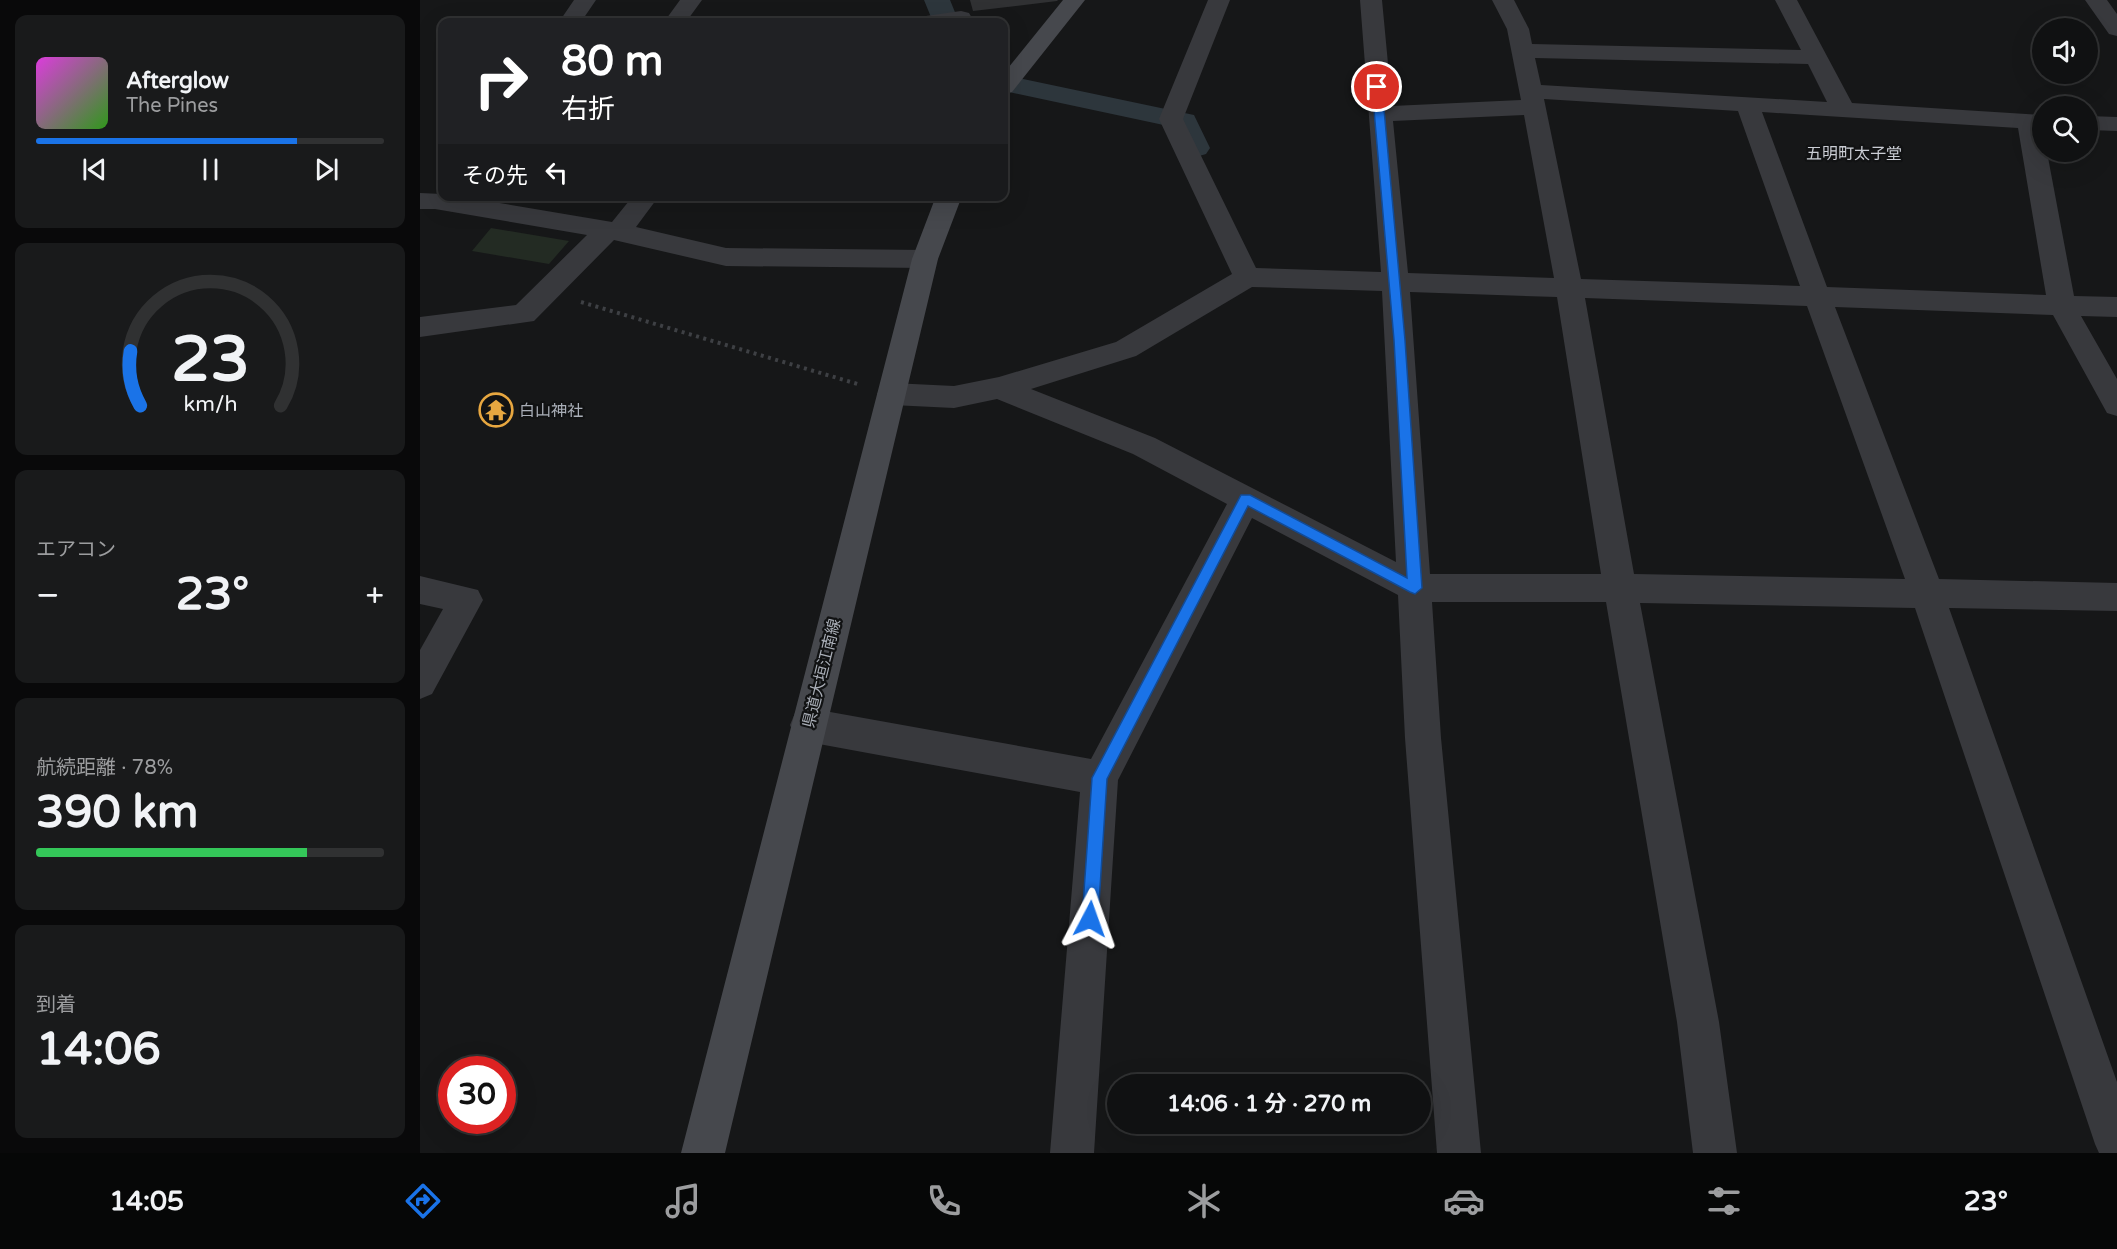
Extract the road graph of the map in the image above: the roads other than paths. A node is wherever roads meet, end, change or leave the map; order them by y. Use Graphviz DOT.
graph roads {
  1 [pos="585,0"];
  2 [pos="690,0"];
  3 [pos="1074,0"];
  4 [pos="1219,0"];
  5 [pos="1371,0"];
  6 [pos="1503,0"];
  7 [pos="1786,0"];
  8 [pos="2096,0"];
  9 [pos="960,13"];
  10 [pos="573,18"];
  11 [pos="678,18"];
  12 [pos="942,18"];
  13 [pos="2117,29"];
  14 [pos="1523,51"];
  15 [pos="1817,57"];
  16 [pos="1008,77"];
  17 [pos="1533,99"];
  18 [pos="1748,105"];
  19 [pos="1844,111"];
  20 [pos="1379,114"];
  21 [pos="2032,122"];
  22 [pos="2098,123"];
  23 [pos="2117,124"];
  24 [pos="2042,162"];
  25 [pos="642,201"];
  26 [pos="946,201"];
  27 [pos="429,202"];
  28 [pos="612,232"];
  29 [pos="925,259"];
  30 [pos="1247,277"];
  31 [pos="1395,284"];
  32 [pos="1570,289"];
  33 [pos="1816,296"];
  34 [pos="2062,306"];
  35 [pos="2117,307"];
  36 [pos="420,327"];
  37 [pos="999,388"];
  38 [pos="892,394"];
  39 [pos="2117,405"];
  40 [pos="1246,499"];
  41 [pos="1415,588"];
  42 [pos="1620,588"];
  43 [pos="420,590"];
  44 [pos="1926,593"];
  45 [pos="2117,597"];
  46 [pos="420,683"];
  47 [pos="808,725"];
  48 [pos="1100,778"];
  49 [pos="2117,1144"];
  50 [pos="703,1153"];
  51 [pos="1072,1153"];
  52 [pos="1459,1153"];
  53 [pos="1715,1153"];
  1 -- 10 [label="street"];
  2 -- 11 [label="street"];
  3 -- 16 [label="main road"];
  4 -- 30 [label="street"];
  5 -- 20 [label="street"];
  6 -- 14 [label="street"];
  7 -- 15 [label="street"];
  8 -- 13 [label="street"];
  9 -- 12 [label="street"];
  14 -- 15 [label="street"];
  14 -- 17 [label="street"];
  15 -- 19 [label="street"];
  17 -- 18 [label="street"];
  17 -- 20 [label="street"];
  17 -- 32 [label="street"];
  18 -- 19 [label="street"];
  18 -- 33 [label="street"];
  19 -- 21 [label="street"];
  20 -- 31 [label="street"];
  22 -- 23 [label="street"];
  24 -- 34 [label="street"];
  25 -- 28 [label="street"];
  26 -- 29 [label="main road, 県道大垣江南線"];
  27 -- 28 [label="street"];
  28 -- 29 [label="street"];
  28 -- 36 [label="street"];
  29 -- 38 [label="main road, 県道大垣江南線"];
  30 -- 31 [label="street"];
  30 -- 37 [label="street"];
  31 -- 32 [label="street"];
  31 -- 41 [label="street"];
  32 -- 33 [label="street"];
  32 -- 42 [label="street"];
  33 -- 34 [label="street"];
  33 -- 44 [label="street"];
  34 -- 35 [label="street"];
  34 -- 39 [label="street"];
  37 -- 38 [label="street"];
  37 -- 40 [label="street"];
  38 -- 47 [label="main road, 県道大垣江南線"];
  40 -- 41 [label="street"];
  40 -- 48 [label="street"];
  41 -- 42 [label="street"];
  41 -- 52 [label="street"];
  42 -- 44 [label="street"];
  42 -- 53 [label="street"];
  43 -- 46 [label="street"];
  44 -- 45 [label="street"];
  44 -- 49 [label="street"];
  47 -- 48 [label="street"];
  47 -- 50 [label="main road, 県道大垣江南線"];
  48 -- 51 [label="street"];
}
